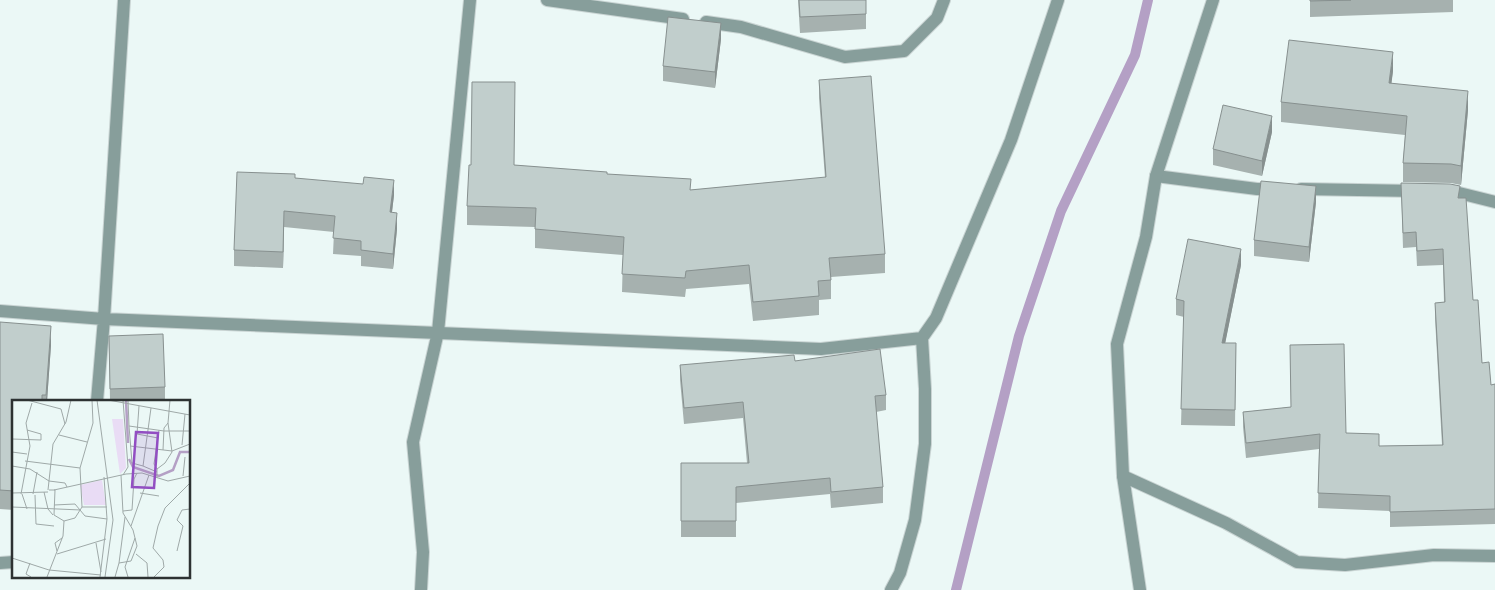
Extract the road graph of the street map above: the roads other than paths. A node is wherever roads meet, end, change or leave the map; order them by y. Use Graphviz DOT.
graph roads {
  1 [pos="124,0"];
  2 [pos="470,0"];
  3 [pos="547,0"];
  4 [pos="944,0"];
  5 [pos="1058,0"];
  6 [pos="1213,0"];
  7 [pos="1156,176"];
  8 [pos="1495,202"];
  9 [pos="0,311"];
  10 [pos="104,319"];
  11 [pos="438,332"];
  12 [pos="922,338"];
  13 [pos="97,400"];
  14 [pos="1123,476"];
  15 [pos="1495,556"];
  16 [pos="420,590"];
  17 [pos="891,590"];
  18 [pos="1140,590"];
  1 -- 10 [label="street"];
  2 -- 11 [label="street"];
  3 -- 4 [label="street"];
  5 -- 12 [label="street"];
  6 -- 7 [label="street"];
  7 -- 8 [label="street"];
  7 -- 14 [label="street"];
  9 -- 10 [label="street"];
  10 -- 11 [label="street"];
  10 -- 13 [label="street"];
  11 -- 12 [label="street"];
  11 -- 16 [label="street"];
  12 -- 17 [label="street"];
  14 -- 15 [label="street"];
  14 -- 18 [label="street"];
}
